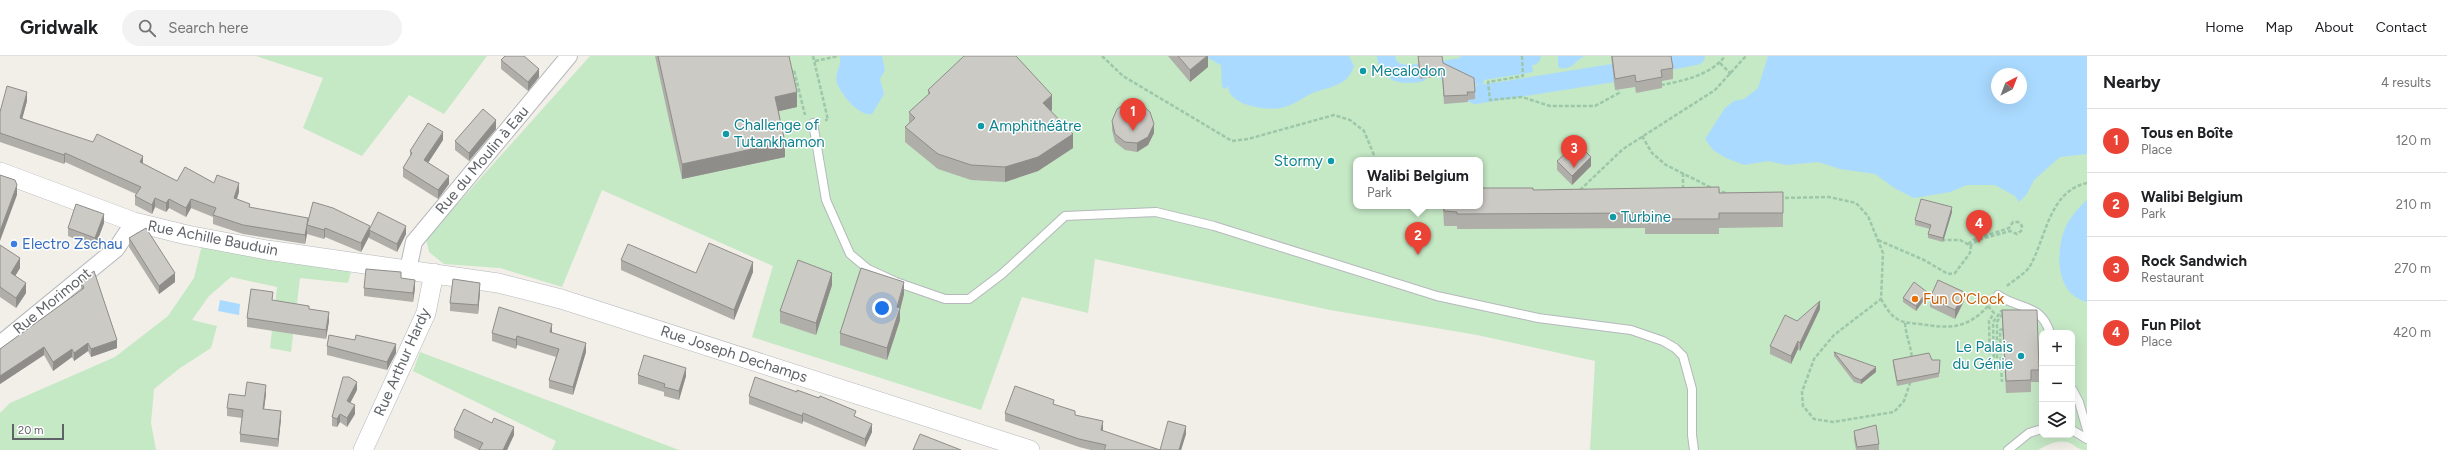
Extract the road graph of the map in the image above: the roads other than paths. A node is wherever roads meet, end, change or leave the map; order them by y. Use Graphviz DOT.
graph roads {
  1 [pos="569,56"];
  2 [pos="813,123"];
  3 [pos="0,172"];
  4 [pos="134,222"];
  5 [pos="408,270"];
  6 [pos="434,273"];
  7 [pos="1998,294"];
  8 [pos="2048,330"];
  9 [pos="0,344"];
  10 [pos="2075,395"];
  11 [pos="2087,430"];
  12 [pos="2039,431"];
  13 [pos="2075,432"];
  14 [pos="2087,439"];
  15 [pos="363,450"];
  16 [pos="1030,450"];
  17 [pos="1694,450"];
  18 [pos="2008,450"];
  1 -- 5 [label="street, Rue du Moulin à Eau"];
  2 -- 17 [label="lane"];
  3 -- 4 [label="street, Rue Achille Bauduin"];
  4 -- 5 [label="street, Rue Achille Bauduin"];
  4 -- 9 [label="street, Rue Morimont"];
  5 -- 6 [label="street, Rue Achille Bauduin"];
  6 -- 15 [label="street, Rue Arthur Hardy"];
  6 -- 16 [label="street, Rue Joseph Dechamps"];
  7 -- 8 [label="lane"];
  10 -- 11 [label="lane"];
  12 -- 18 [label="lane"];
  13 -- 14 [label="lane"];
}
